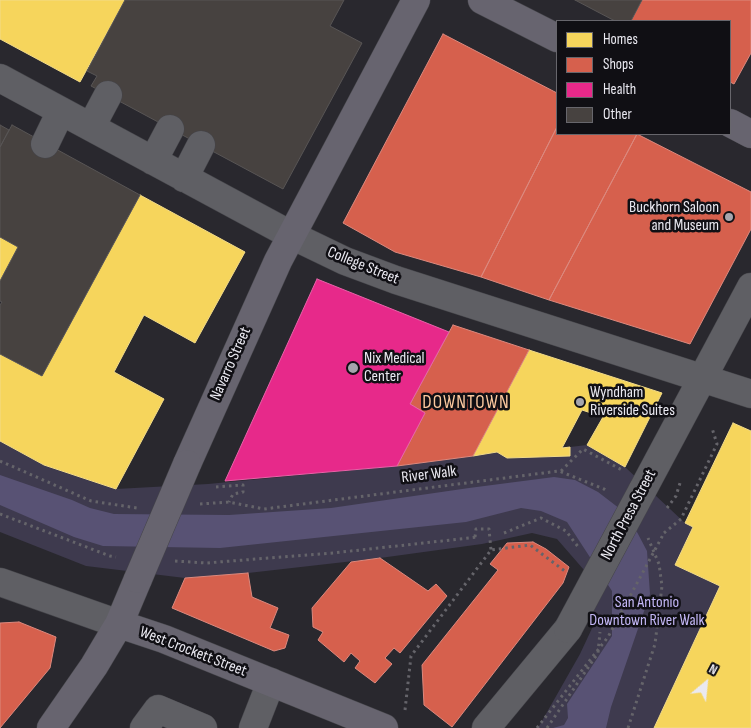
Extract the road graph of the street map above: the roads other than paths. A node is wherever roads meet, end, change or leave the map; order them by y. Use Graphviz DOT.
graph roads {
  1 [pos="416,0"];
  2 [pos="482,0"];
  3 [pos="556,37"];
  4 [pos="0,78"];
  5 [pos="115,99"];
  6 [pos="61,111"];
  7 [pos="731,124"];
  8 [pos="98,131"];
  9 [pos="751,134"];
  10 [pos="186,137"];
  11 [pos="45,144"];
  12 [pos="169,169"];
  13 [pos="291,235"];
  14 [pos="751,287"];
  15 [pos="703,378"];
  16 [pos="751,394"];
  17 [pos="0,582"];
  18 [pos="119,624"];
  19 [pos="270,682"];
  20 [pos="395,720"];
  21 [pos="51,728"];
  22 [pos="144,728"];
  23 [pos="203,728"];
  24 [pos="253,728"];
  25 [pos="486,728"];
  1 -- 13 [label="main road, Navarro Street"];
  2 -- 3 [label="main road"];
  4 -- 6 [label="street, College Street"];
  5 -- 8 [label="street"];
  6 -- 8 [label="street, College Street"];
  6 -- 11 [label="street"];
  7 -- 9 [label="main road"];
  8 -- 12 [label="street, College Street"];
  10 -- 12 [label="street"];
  12 -- 13 [label="street, College Street"];
  13 -- 15 [label="street, College Street"];
  13 -- 18 [label="main road, Navarro Street, bridge"];
  14 -- 15 [label="street, North Presa Street"];
  15 -- 16 [label="street, College Street"];
  15 -- 25 [label="street, North Presa Street, bridge"];
  17 -- 18 [label="street, West Crockett Street"];
  18 -- 19 [label="main road, West Crockett Street"];
  18 -- 21 [label="main road, Navarro Street"];
  19 -- 20 [label="main road, West Crockett Street"];
  19 -- 24 [label="street"];
  22 -- 23 [label="street"];
}
